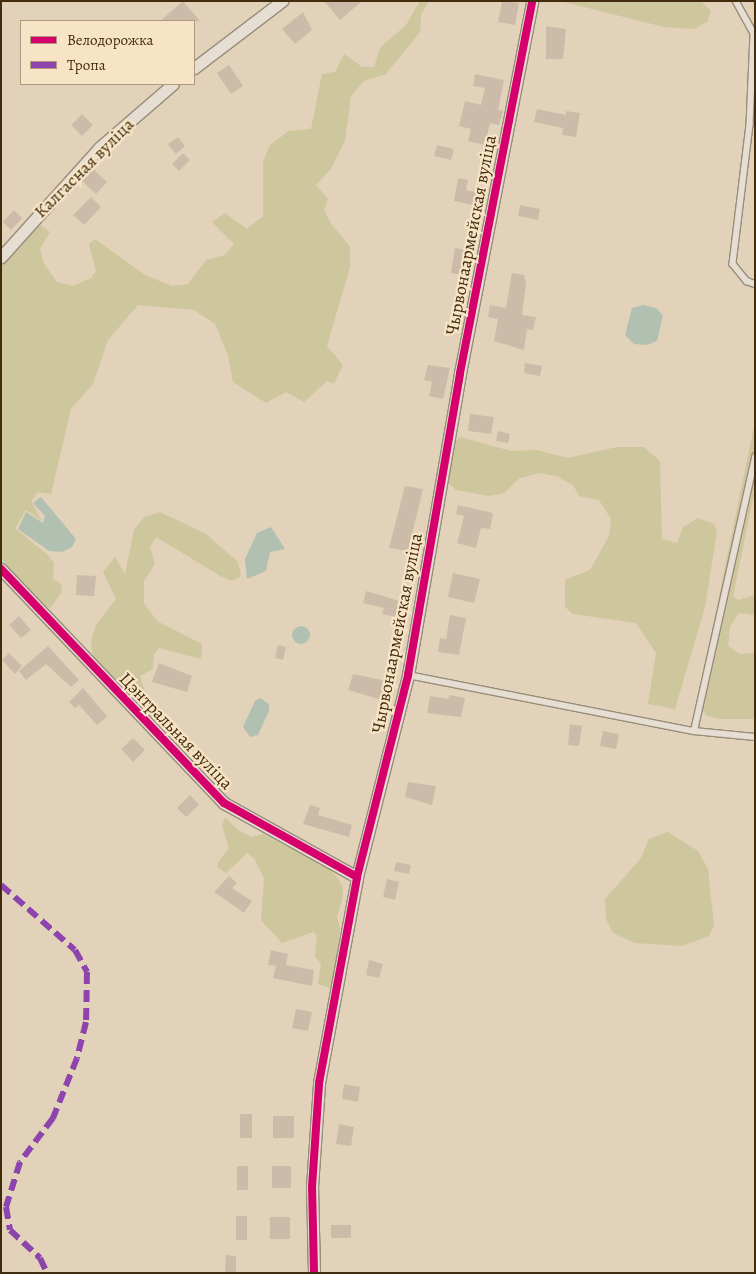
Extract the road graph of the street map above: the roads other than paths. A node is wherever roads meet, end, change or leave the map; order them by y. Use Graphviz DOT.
graph roads {
  1 [pos="282,1"];
  2 [pos="532,1"];
  3 [pos="736,1"];
  4 [pos="195,67"];
  5 [pos="172,85"];
  6 [pos="1,257"];
  7 [pos="755,284"];
  8 [pos="755,457"];
  9 [pos="1,569"];
  10 [pos="408,675"];
  11 [pos="694,731"];
  12 [pos="755,738"];
  13 [pos="357,877"];
  14 [pos="314,1273"];
  1 -- 4 [label="street"];
  2 -- 10 [label="street, Чырвонаармейская вуліца"];
  3 -- 7 [label="lane"];
  5 -- 6 [label="street, Калгасная вуліца"];
  8 -- 11 [label="lane"];
  9 -- 13 [label="street, Цэнтральная вуліца"];
  10 -- 11 [label="lane"];
  10 -- 13 [label="street, Чырвонаармейская вуліца"];
  11 -- 12 [label="lane"];
  13 -- 14 [label="street, Чырвонаармейская вуліца"];
}
